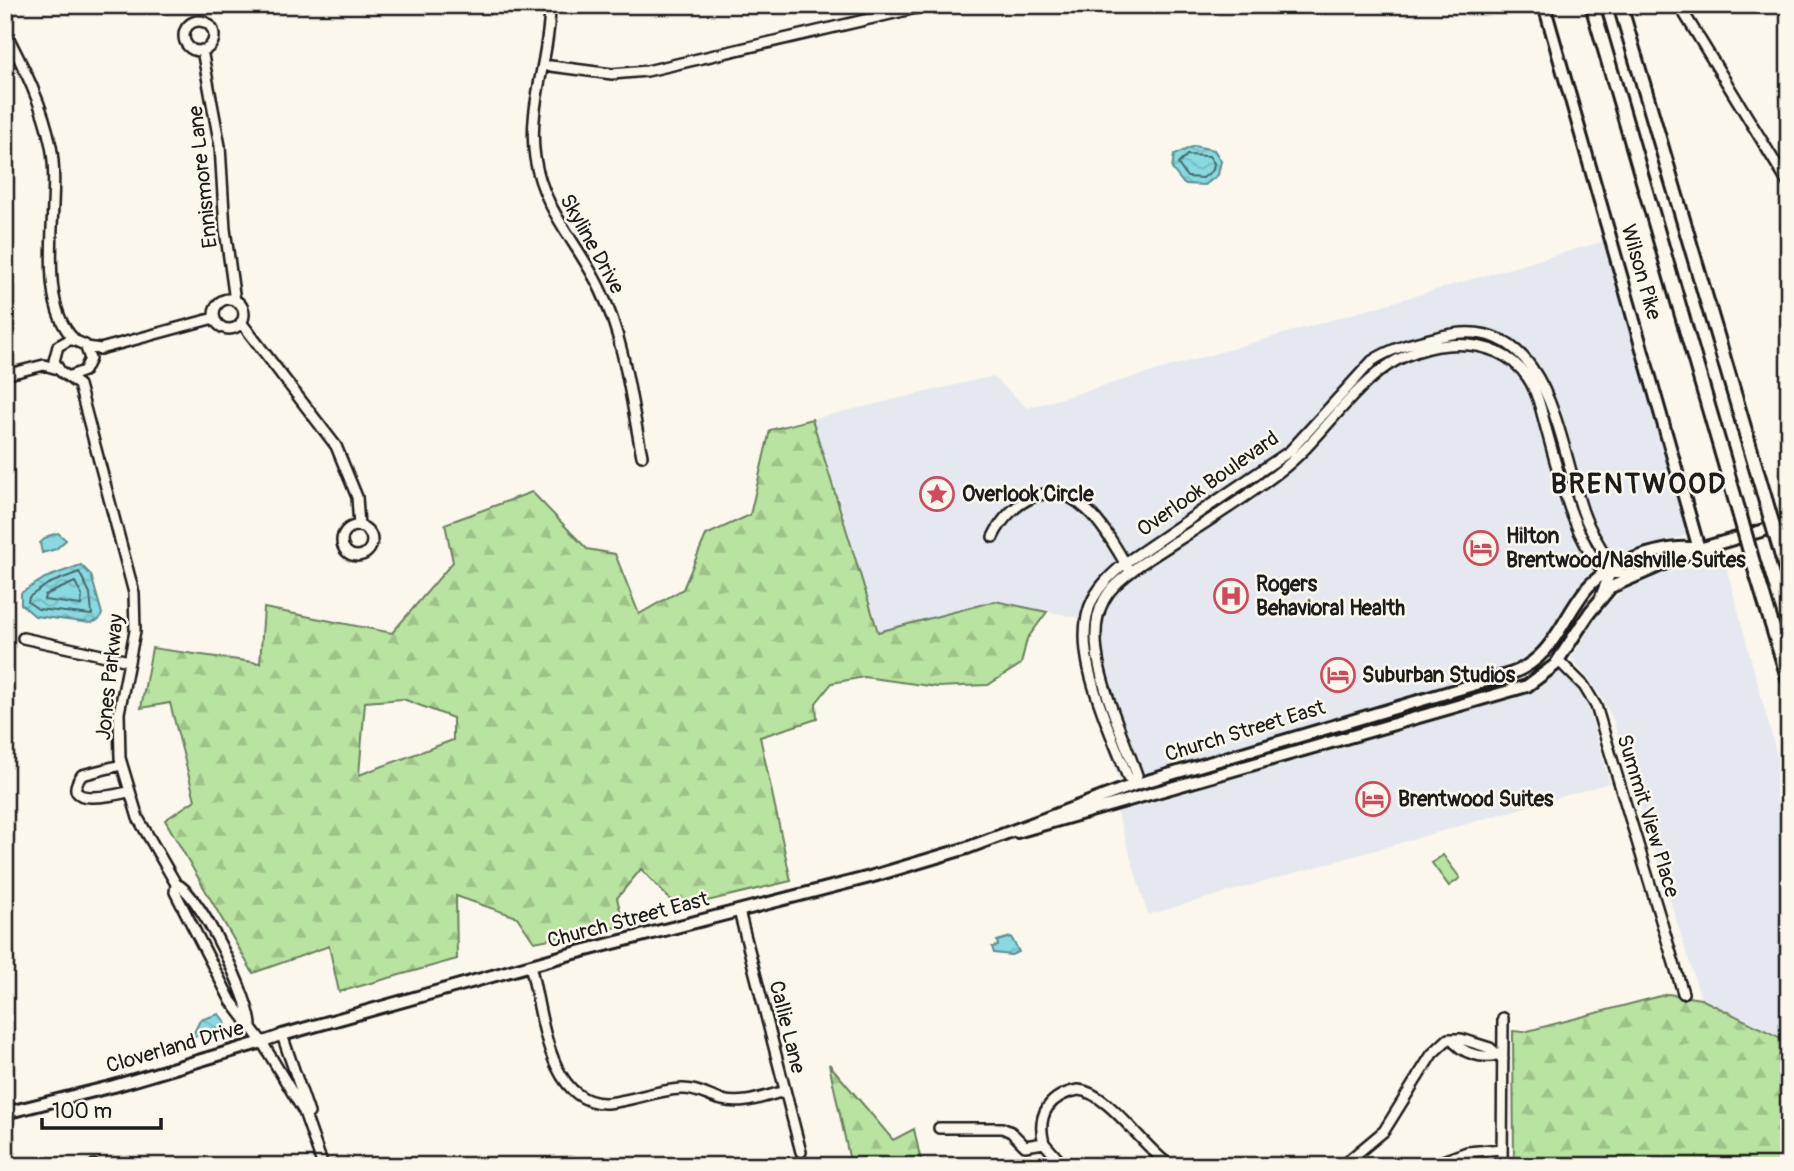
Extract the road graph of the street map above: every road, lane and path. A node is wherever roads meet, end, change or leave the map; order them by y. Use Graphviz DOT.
graph roads {
  1 [pos="550,5"];
  2 [pos="929,5"];
  3 [pos="1545,5"];
  4 [pos="1592,5"];
  5 [pos="1620,5"];
  6 [pos="1679,5"];
  7 [pos="5,31"];
  8 [pos="202,50"];
  9 [pos="543,65"];
  10 [pos="1789,185"];
  11 [pos="235,301"];
  12 [pos="214,318"];
  13 [pos="242,322"];
  14 [pos="64,330"];
  15 [pos="74,339"];
  16 [pos="62,342"];
  17 [pos="88,347"];
  18 [pos="100,349"];
  19 [pos="54,355"];
  20 [pos="90,359"];
  21 [pos="44,365"];
  22 [pos="58,369"];
  23 [pos="84,371"];
  24 [pos="5,375"];
  25 [pos="70,376"];
  26 [pos="79,385"];
  27 [pos="642,456"];
  28 [pos="1789,523"];
  29 [pos="359,526"];
  30 [pos="993,537"];
  31 [pos="1699,549"];
  32 [pos="1125,563"];
  33 [pos="1130,572"];
  34 [pos="1609,572"];
  35 [pos="1635,574"];
  36 [pos="1789,578"];
  37 [pos="1600,598"];
  38 [pos="23,638"];
  39 [pos="1559,660"];
  40 [pos="129,661"];
  41 [pos="1789,681"];
  42 [pos="121,765"];
  43 [pos="1134,782"];
  44 [pos="128,792"];
  45 [pos="1004,834"];
  46 [pos="176,884"];
  47 [pos="739,911"];
  48 [pos="530,965"];
  49 [pos="1683,993"];
  50 [pos="1503,1018"];
  51 [pos="251,1027"];
  52 [pos="282,1035"];
  53 [pos="262,1042"];
  54 [pos="1499,1057"];
  55 [pos="785,1091"];
  56 [pos="5,1113"];
  57 [pos="939,1128"];
  58 [pos="312,1130"];
  59 [pos="1044,1143"];
  60 [pos="1502,1150"];
  61 [pos="801,1152"];
  62 [pos="323,1166"];
  63 [pos="1064,1166"];
  64 [pos="1171,1166"];
  65 [pos="1342,1166"];
  66 [pos="1429,1166"];
  67 [pos="1502,1166"];
  1 -- 9 [label="street, Skyline Drive"];
  2 -- 9 [label="street"];
  3 -- 31 [label="main road, Wilson Pike"];
  4 -- 41 [label="highway, bridge"];
  5 -- 36 [label="highway, bridge"];
  6 -- 10 [label="street"];
  7 -- 14 [label="street"];
  8 -- 11 [label="street, Ennismore Lane"];
  9 -- 27 [label="street, Skyline Drive"];
  11 -- 12 [label="street"];
  11 -- 13 [label="street"];
  12 -- 13 [label="street"];
  12 -- 18 [label="street"];
  13 -- 29 [label="street"];
  14 -- 15 [label="street"];
  14 -- 16 [label="street"];
  15 -- 16 [label="street"];
  15 -- 17 [label="street"];
  16 -- 19 [label="street"];
  17 -- 18 [label="street"];
  17 -- 20 [label="street"];
  18 -- 20 [label="street"];
  19 -- 21 [label="street"];
  19 -- 22 [label="street"];
  20 -- 23 [label="street"];
  21 -- 22 [label="street"];
  21 -- 24 [label="street"];
  22 -- 25 [label="street"];
  23 -- 25 [label="street"];
  23 -- 26 [label="street"];
  25 -- 26 [label="street, Jones Parkway"];
  26 -- 40 [label="street, Jones Parkway"];
  28 -- 31 [label="main road, Church Street East"];
  30 -- 32 [label="street"];
  31 -- 34 [label="main road, Church Street East"];
  31 -- 35 [label="main road, Church Street East"];
  32 -- 33 [label="street"];
  32 -- 34 [label="street, Overlook Boulevard"];
  32 -- 43 [label="street, Overlook Boulevard"];
  33 -- 34 [label="street, Overlook Boulevard"];
  33 -- 43 [label="street, Overlook Boulevard"];
  34 -- 35 [label="street"];
  34 -- 37 [label="street"];
  34 -- 43 [label="main road, Church Street East"];
  35 -- 37 [label="main road, Church Street East"];
  37 -- 39 [label="main road, Church Street East"];
  38 -- 40 [label="street"];
  39 -- 45 [label="main road, Church Street East"];
  39 -- 49 [label="street, Summit View Place"];
  40 -- 42 [label="street, Jones Parkway"];
  42 -- 44 [label="street, Jones Parkway"];
  42 -- 44 [label="street"];
  43 -- 45 [label="main road, Church Street East"];
  44 -- 46 [label="street, Jones Parkway"];
  45 -- 47 [label="main road, Church Street East"];
  46 -- 51 [label="street, Jones Parkway"];
  46 -- 51 [label="street, Jones Parkway"];
  47 -- 48 [label="main road, Church Street East"];
  47 -- 55 [label="street, Callie Lane"];
  48 -- 52 [label="main road, Church Street East"];
  48 -- 55 [label="street"];
  50 -- 54 [label="street"];
  51 -- 53 [label="street, Jones Parkway"];
  52 -- 53 [label="street, Church Street East"];
  52 -- 58 [label="street"];
  53 -- 56 [label="main road, Cloverland Drive"];
  53 -- 58 [label="street, Cloverland Drive"];
  54 -- 60 [label="street"];
  54 -- 65 [label="street"];
  55 -- 61 [label="street, Callie Lane"];
  57 -- 59 [label="street"];
  58 -- 62 [label="street, Cloverland Drive"];
  59 -- 63 [label="street"];
  59 -- 64 [label="street"];
  60 -- 66 [label="street"];
  60 -- 67 [label="street"];
}
